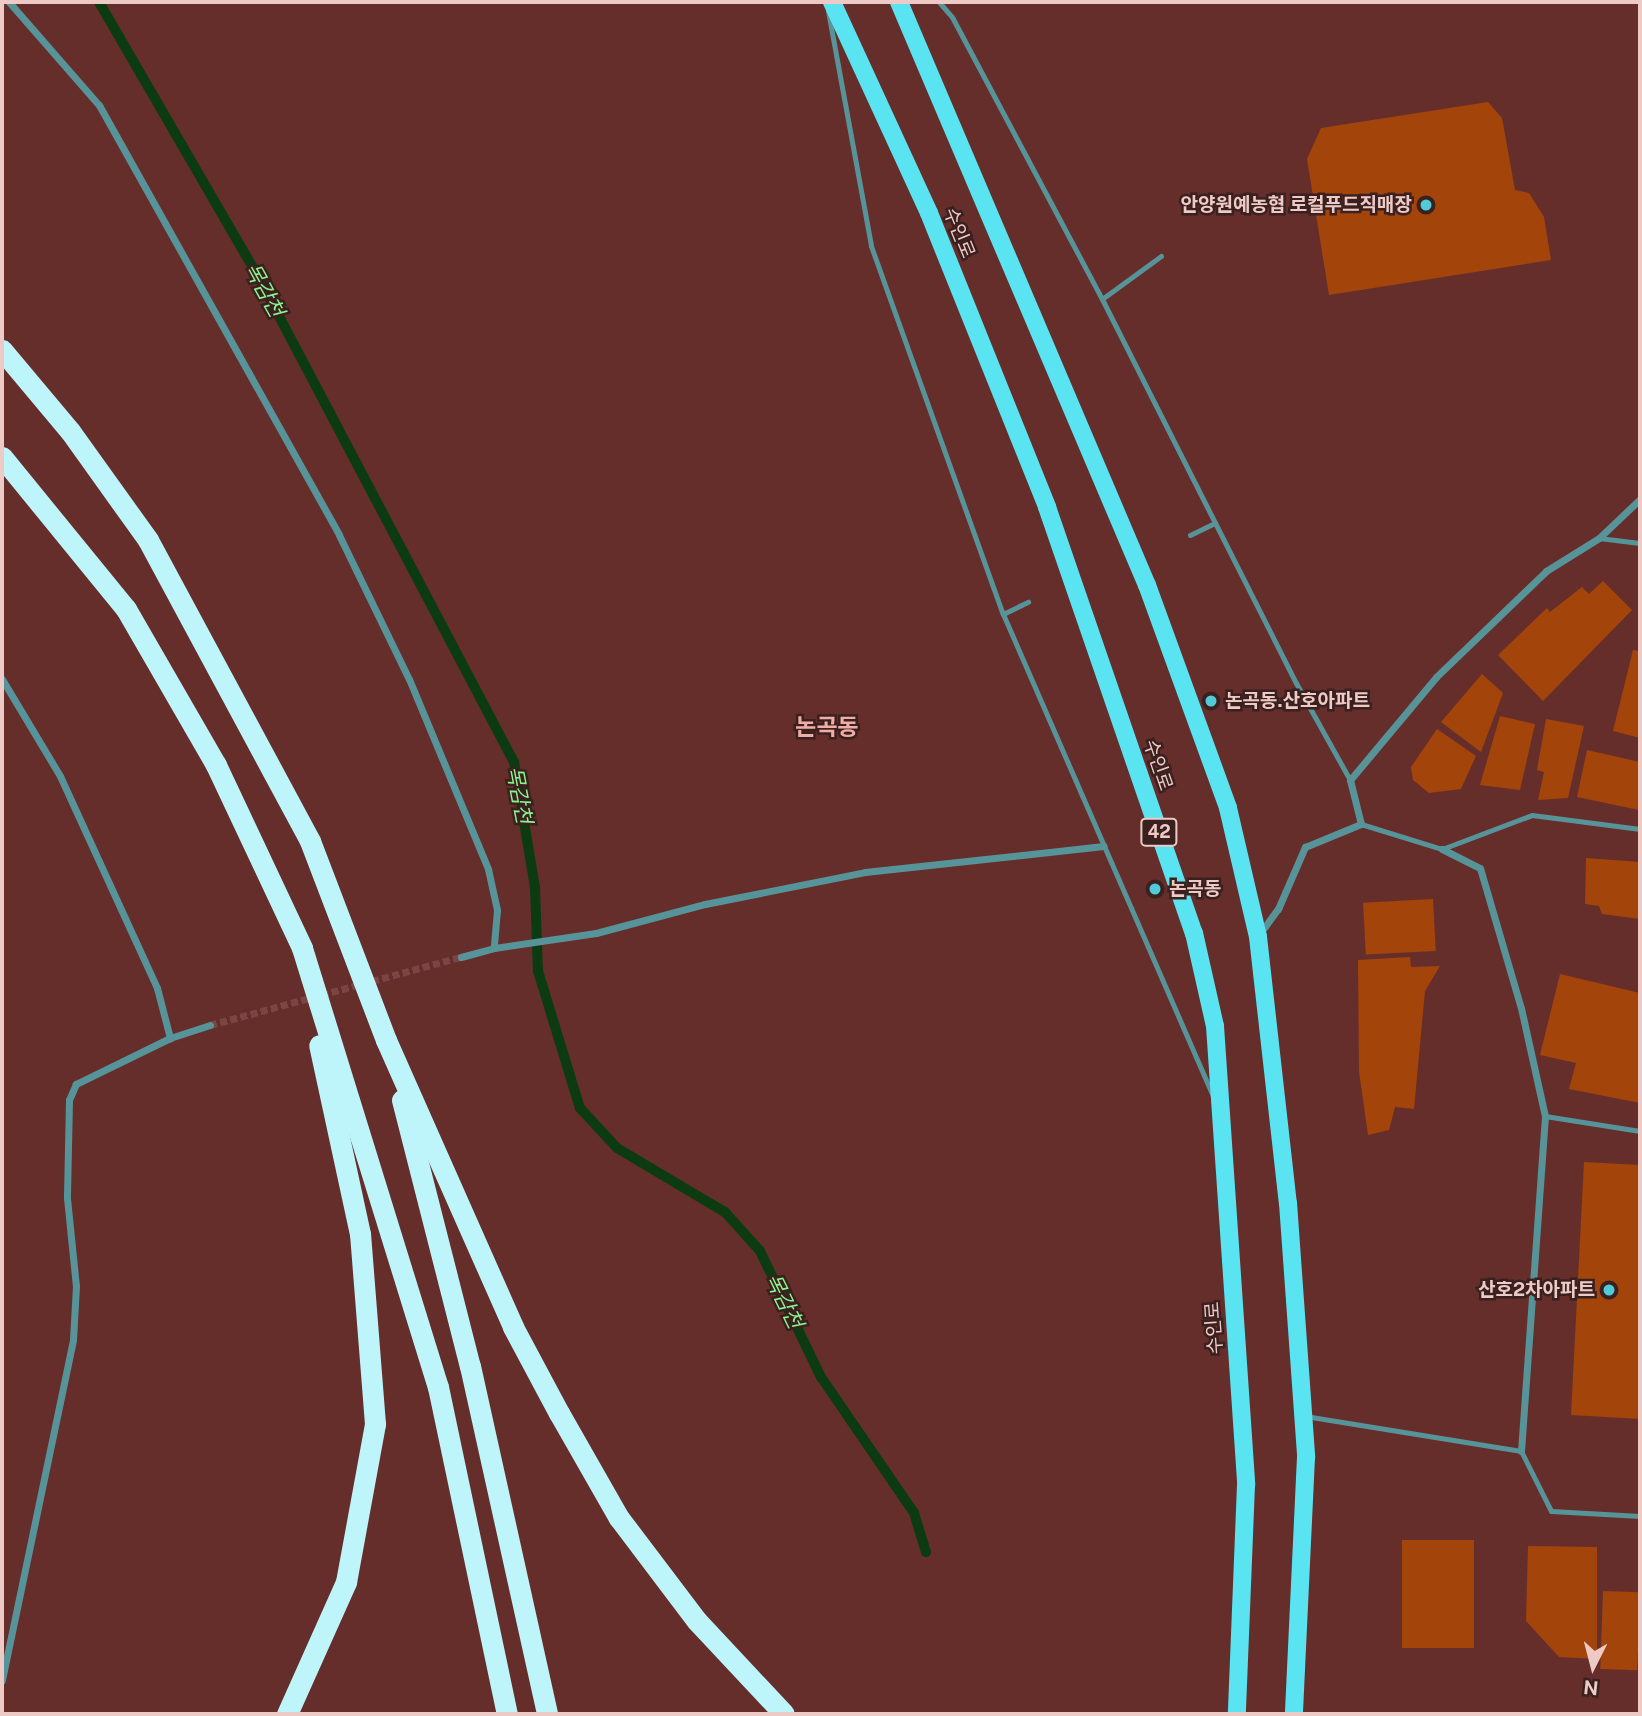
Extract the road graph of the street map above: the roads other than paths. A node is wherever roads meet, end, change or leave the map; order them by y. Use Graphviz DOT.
graph roads {
  1 [pos="9,2"];
  2 [pos="826,2"];
  3 [pos="832,2"];
  4 [pos="900,2"];
  5 [pos="939,2"];
  6 [pos="1161,256"];
  7 [pos="1102,299"];
  8 [pos="2,349"];
  9 [pos="2,457"];
  10 [pos="1640,499"];
  11 [pos="1215,523"];
  12 [pos="1191,535"];
  13 [pos="1599,538"];
  14 [pos="1640,543"];
  15 [pos="1028,602"];
  16 [pos="1003,614"];
  17 [pos="2,679"];
  18 [pos="1350,780"];
  19 [pos="1360,824"];
  20 [pos="1640,829"];
  21 [pos="1104,846"];
  22 [pos="1442,849"];
  23 [pos="296,933"];
  24 [pos="1258,937"];
  25 [pos="494,948"];
  26 [pos="461,957"];
  27 [pos="210,1025"];
  28 [pos="170,1038"];
  29 [pos="386,1040"];
  30 [pos="1221,1115"];
  31 [pos="1545,1116"];
  32 [pos="1640,1131"];
  33 [pos="1303,1415"];
  34 [pos="1521,1451"];
  35 [pos="1640,1516"];
  36 [pos="2,1681"];
  37 [pos="287,1714"];
  38 [pos="507,1714"];
  39 [pos="547,1714"];
  40 [pos="784,1714"];
  41 [pos="1237,1714"];
  42 [pos="1294,1714"];
  1 -- 25 [label="street"];
  2 -- 16 [label="lane"];
  3 -- 30 [label="main road, 수인로 / 42"];
  4 -- 24 [label="main road, 수인로"];
  5 -- 7 [label="lane"];
  6 -- 7 [label="lane"];
  7 -- 11 [label="lane"];
  8 -- 29 [label="highway"];
  9 -- 23 [label="highway"];
  10 -- 13 [label="street"];
  11 -- 12 [label="lane"];
  11 -- 18 [label="lane"];
  13 -- 14 [label="lane"];
  13 -- 18 [label="street"];
  15 -- 16 [label="lane"];
  16 -- 21 [label="lane"];
  17 -- 28 [label="street"];
  18 -- 19 [label="street"];
  19 -- 22 [label="lane"];
  19 -- 24 [label="street"];
  20 -- 22 [label="lane"];
  21 -- 25 [label="street"];
  21 -- 30 [label="lane"];
  22 -- 31 [label="street"];
  23 -- 37 [label="highway"];
  23 -- 38 [label="highway"];
  24 -- 33 [label="main road, 수인로"];
  25 -- 26 [label="street"];
  27 -- 28 [label="street"];
  28 -- 36 [label="street"];
  29 -- 39 [label="highway"];
  29 -- 40 [label="highway"];
  30 -- 41 [label="main road, 수인로 / 42"];
  31 -- 32 [label="lane"];
  31 -- 34 [label="street"];
  33 -- 34 [label="lane"];
  33 -- 42 [label="main road, 수인로"];
  34 -- 35 [label="lane"];
}
